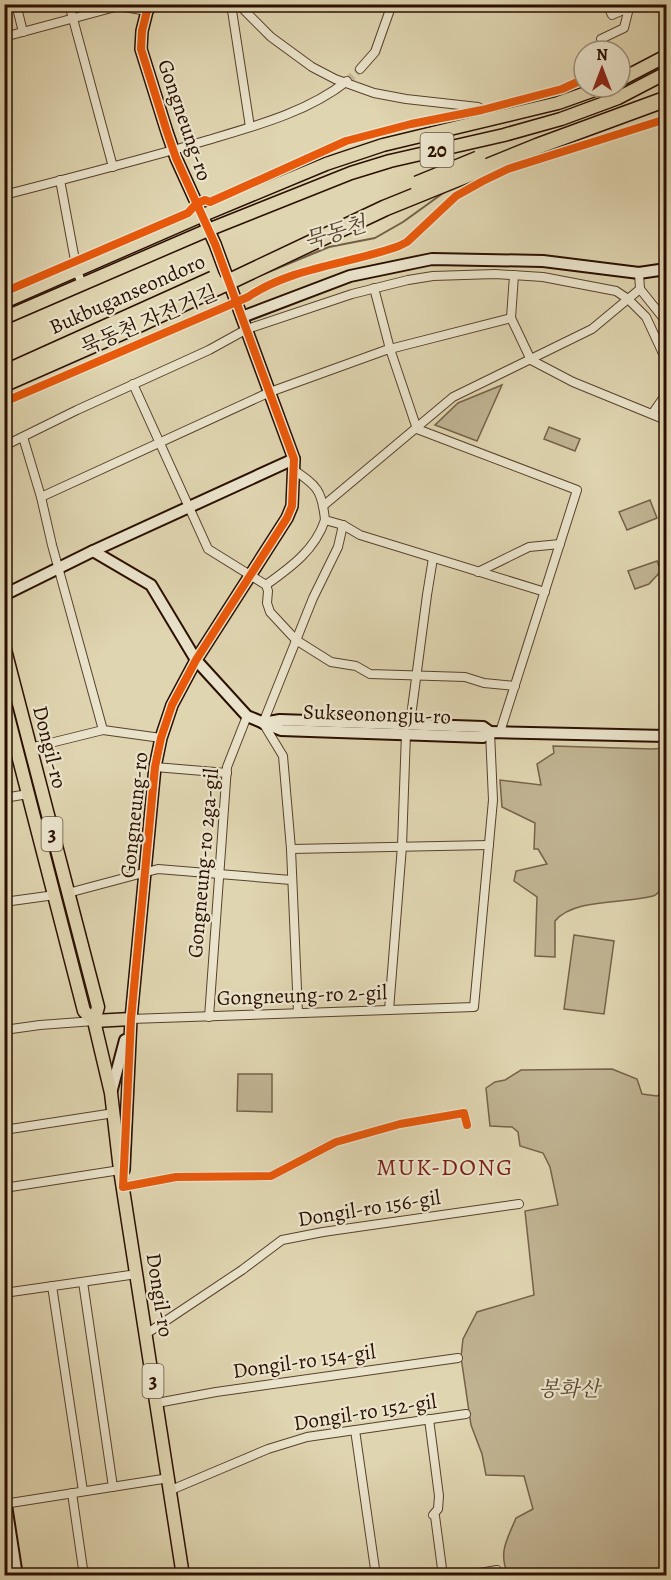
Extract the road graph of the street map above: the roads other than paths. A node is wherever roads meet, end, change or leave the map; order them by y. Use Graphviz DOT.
graph roads {
  1 [pos="16,4"];
  2 [pos="69,4"];
  3 [pos="231,4"];
  4 [pos="238,4"];
  5 [pos="392,4"];
  6 [pos="606,4"];
  7 [pos="119,5"];
  8 [pos="630,6"];
  9 [pos="150,8"];
  10 [pos="72,19"];
  11 [pos="23,32"];
  12 [pos="4,37"];
  13 [pos="601,39"];
  14 [pos="666,56"];
  15 [pos="360,69"];
  16 [pos="666,73"];
  17 [pos="632,74"];
  18 [pos="345,82"];
  19 [pos="666,89"];
  20 [pos="572,98"];
  21 [pos="666,99"];
  22 [pos="497,119"];
  23 [pos="250,127"];
  24 [pos="173,151"];
  25 [pos="113,166"];
  26 [pos="60,180"];
  27 [pos="4,195"];
  28 [pos="201,216"];
  29 [pos="208,230"];
  30 [pos="666,269"];
  31 [pos="77,271"];
  32 [pos="639,273"];
  33 [pos="514,275"];
  34 [pos="82,285"];
  35 [pos="374,288"];
  36 [pos="640,289"];
  37 [pos="628,299"];
  38 [pos="4,302"];
  39 [pos="241,314"];
  40 [pos="4,318"];
  41 [pos="511,318"];
  42 [pos="666,327"];
  43 [pos="247,329"];
  44 [pos="390,350"];
  45 [pos="531,360"];
  46 [pos="666,360"];
  47 [pos="4,373"];
  48 [pos="4,384"];
  49 [pos="133,384"];
  50 [pos="270,392"];
  51 [pos="666,394"];
  52 [pos="652,414"];
  53 [pos="666,420"];
  54 [pos="417,429"];
  55 [pos="23,437"];
  56 [pos="160,442"];
  57 [pos="4,446"];
  58 [pos="294,465"];
  59 [pos="41,497"];
  60 [pos="323,506"];
  61 [pos="189,507"];
  62 [pos="324,520"];
  63 [pos="343,525"];
  64 [pos="560,544"];
  65 [pos="93,551"];
  66 [pos="434,558"];
  67 [pos="59,569"];
  68 [pos="478,572"];
  69 [pos="250,576"];
  70 [pos="266,585"];
  71 [pos="545,592"];
  72 [pos="4,596"];
  73 [pos="296,640"];
  74 [pos="4,646"];
  75 [pos="196,660"];
  76 [pos="416,675"];
  77 [pos="515,686"];
  78 [pos="4,701"];
  79 [pos="247,716"];
  80 [pos="263,723"];
  81 [pos="408,729"];
  82 [pos="102,730"];
  83 [pos="495,732"];
  84 [pos="26,734"];
  85 [pos="666,736"];
  86 [pos="13,737"];
  87 [pos="161,738"];
  88 [pos="30,748"];
  89 [pos="155,767"];
  90 [pos="227,773"];
  91 [pos="31,786"];
  92 [pos="4,798"];
  93 [pos="489,845"];
  94 [pos="402,846"];
  95 [pos="291,849"];
  96 [pos="145,872"];
  97 [pos="219,874"];
  98 [pos="291,880"];
  99 [pos="68,893"];
  100 [pos="55,895"];
  101 [pos="4,902"];
  102 [pos="91,983"];
  103 [pos="78,986"];
  104 [pos="389,1010"];
  105 [pos="298,1013"];
  106 [pos="209,1017"];
  107 [pos="131,1020"];
  108 [pos="94,1021"];
  109 [pos="4,1030"];
  110 [pos="111,1094"];
  111 [pos="114,1113"];
  112 [pos="467,1125"];
  113 [pos="4,1130"];
  114 [pos="120,1170"];
  115 [pos="123,1187"];
  116 [pos="4,1188"];
  117 [pos="519,1204"];
  118 [pos="136,1274"];
  119 [pos="82,1282"];
  120 [pos="52,1286"];
  121 [pos="4,1293"];
  122 [pos="146,1334"];
  123 [pos="458,1358"];
  124 [pos="157,1403"];
  125 [pos="466,1414"];
  126 [pos="429,1419"];
  127 [pos="355,1430"];
  128 [pos="170,1484"];
  129 [pos="113,1487"];
  130 [pos="83,1491"];
  131 [pos="4,1492"];
  132 [pos="72,1493"];
  133 [pos="5,1503"];
  134 [pos="497,1570"];
  135 [pos="17,1575"];
  136 [pos="84,1575"];
  137 [pos="183,1575"];
  138 [pos="376,1575"];
  139 [pos="443,1575"];
  140 [pos="462,1575"];
  1 -- 11 [label="street"];
  2 -- 10 [label="street"];
  3 -- 23 [label="street"];
  4 -- 18 [label="street"];
  5 -- 15 [label="street"];
  6 -- 8 [label="street"];
  7 -- 9 [label="street"];
  7 -- 10 [label="street"];
  8 -- 13 [label="street"];
  9 -- 24 [label="street, Gongneung-ro"];
  10 -- 11 [label="street"];
  10 -- 25 [label="street"];
  11 -- 12 [label="street"];
  14 -- 17 [label="main road"];
  16 -- 29 [label="main road, 20"];
  18 -- 22 [label="street"];
  18 -- 23 [label="street"];
  19 -- 47 [label="highway, Bukbuganseondoro, bridge"];
  20 -- 22 [label="main road, 20"];
  21 -- 48 [label="highway, Bukbuganseondoro, bridge"];
  22 -- 28 [label="main road, 20"];
  23 -- 24 [label="street"];
  24 -- 25 [label="street"];
  24 -- 28 [label="street, Gongneung-ro"];
  25 -- 26 [label="street"];
  26 -- 27 [label="street"];
  26 -- 31 [label="street"];
  28 -- 29 [label="street, Gongneung-ro"];
  28 -- 31 [label="main road, 20"];
  29 -- 34 [label="main road, 20"];
  29 -- 39 [label="street, Gongneung-ro"];
  30 -- 32 [label="street"];
  31 -- 34 [label="street"];
  31 -- 38 [label="main road, 20"];
  32 -- 36 [label="street"];
  32 -- 39 [label="street"];
  33 -- 35 [label="street"];
  33 -- 37 [label="street"];
  33 -- 41 [label="street"];
  34 -- 40 [label="main road, 20"];
  35 -- 43 [label="street"];
  35 -- 44 [label="street"];
  36 -- 37 [label="street"];
  36 -- 42 [label="street"];
  37 -- 45 [label="street"];
  37 -- 46 [label="street"];
  39 -- 43 [label="street, Gongneung-ro"];
  41 -- 44 [label="street"];
  41 -- 45 [label="street"];
  43 -- 49 [label="street"];
  43 -- 50 [label="street, Gongneung-ro"];
  44 -- 50 [label="street"];
  44 -- 54 [label="street"];
  45 -- 52 [label="street"];
  45 -- 54 [label="street"];
  49 -- 55 [label="street"];
  49 -- 56 [label="street"];
  50 -- 56 [label="street"];
  50 -- 58 [label="street, Gongneung-ro"];
  51 -- 52 [label="street"];
  52 -- 53 [label="street"];
  54 -- 60 [label="street"];
  54 -- 64 [label="street"];
  55 -- 57 [label="street"];
  55 -- 59 [label="street"];
  56 -- 59 [label="street"];
  56 -- 61 [label="street"];
  58 -- 60 [label="street"];
  58 -- 61 [label="street"];
  58 -- 69 [label="street, Gongneung-ro"];
  59 -- 67 [label="street"];
  60 -- 62 [label="street"];
  61 -- 65 [label="street"];
  61 -- 69 [label="street"];
  62 -- 63 [label="street"];
  62 -- 70 [label="street"];
  63 -- 66 [label="street"];
  63 -- 73 [label="street"];
  64 -- 68 [label="street"];
  64 -- 71 [label="street"];
  65 -- 67 [label="street"];
  65 -- 75 [label="street, Sukseonongju-ro"];
  66 -- 68 [label="street"];
  66 -- 76 [label="street"];
  67 -- 72 [label="street"];
  67 -- 82 [label="street"];
  68 -- 71 [label="street"];
  69 -- 70 [label="street"];
  69 -- 75 [label="street, Gongneung-ro"];
  70 -- 73 [label="street"];
  71 -- 77 [label="street"];
  73 -- 76 [label="street"];
  73 -- 80 [label="street"];
  74 -- 84 [label="main road, Dongil-ro / 3"];
  75 -- 79 [label="street, Sukseonongju-ro"];
  75 -- 87 [label="street, Gongneung-ro"];
  76 -- 77 [label="street"];
  76 -- 81 [label="street"];
  77 -- 83 [label="street"];
  78 -- 86 [label="main road, Dongil-ro / 3"];
  79 -- 80 [label="street, Sukseonongju-ro"];
  79 -- 90 [label="street, Gongneung-ro 2ga-gil"];
  80 -- 81 [label="street, Sukseonongju-ro"];
  80 -- 95 [label="street"];
  81 -- 83 [label="street, Sukseonongju-ro"];
  81 -- 94 [label="street"];
  82 -- 87 [label="street"];
  82 -- 88 [label="street"];
  83 -- 85 [label="street, Sukseonongju-ro"];
  83 -- 93 [label="street"];
  84 -- 86 [label="main road"];
  84 -- 88 [label="main road, Dongil-ro / 3"];
  86 -- 91 [label="main road, Dongil-ro / 3"];
  87 -- 89 [label="street, Gongneung-ro"];
  88 -- 91 [label="main road, Dongil-ro / 3"];
  89 -- 90 [label="street, Gongneung-ro"];
  89 -- 96 [label="street, Gongneung-ro"];
  90 -- 97 [label="street, Gongneung-ro 2ga-gil"];
  91 -- 92 [label="street"];
  91 -- 99 [label="main road, Dongil-ro / 3"];
  91 -- 100 [label="main road, Dongil-ro / 3"];
  93 -- 94 [label="street"];
  93 -- 104 [label="street, Gongneung-ro 2-gil"];
  94 -- 95 [label="street"];
  94 -- 104 [label="street"];
  95 -- 98 [label="street"];
  96 -- 97 [label="street"];
  96 -- 99 [label="street"];
  96 -- 107 [label="street, Gongneung-ro"];
  97 -- 98 [label="street"];
  97 -- 106 [label="street, Gongneung-ro 2ga-gil"];
  98 -- 105 [label="street"];
  99 -- 102 [label="main road, Dongil-ro / 3"];
  100 -- 101 [label="street"];
  100 -- 103 [label="main road, Dongil-ro / 3"];
  102 -- 103 [label="main road"];
  102 -- 108 [label="main road, Dongil-ro / 3"];
  103 -- 108 [label="main road, Dongil-ro / 3"];
  104 -- 105 [label="street, Gongneung-ro 2-gil"];
  105 -- 106 [label="street, Gongneung-ro 2-gil"];
  106 -- 107 [label="street, Gongneung-ro 2-gil"];
  107 -- 108 [label="main road"];
  107 -- 110 [label="street, Gongneung-ro"];
  107 -- 115 [label="street, Gongneung-ro"];
  108 -- 109 [label="street"];
  108 -- 110 [label="main road, Dongil-ro / 3"];
  110 -- 111 [label="main road, Dongil-ro / 3"];
  111 -- 113 [label="street"];
  111 -- 114 [label="main road, Dongil-ro / 3"];
  112 -- 115 [label="street"];
  114 -- 115 [label="main road, Dongil-ro / 3"];
  114 -- 116 [label="street"];
  115 -- 118 [label="main road, Dongil-ro / 3"];
  117 -- 122 [label="street, Dongil-ro 156-gil"];
  118 -- 119 [label="street"];
  118 -- 122 [label="main road, Dongil-ro / 3"];
  119 -- 120 [label="street"];
  119 -- 129 [label="street"];
  120 -- 121 [label="street"];
  120 -- 130 [label="street"];
  122 -- 124 [label="main road, Dongil-ro / 3"];
  123 -- 124 [label="street, Dongil-ro 154-gil"];
  124 -- 128 [label="main road, Dongil-ro / 3"];
  125 -- 126 [label="street, Dongil-ro 152-gil"];
  126 -- 127 [label="street, Dongil-ro 152-gil"];
  126 -- 139 [label="street"];
  127 -- 128 [label="street, Dongil-ro 152-gil"];
  127 -- 138 [label="street"];
  128 -- 129 [label="street, Dongil-ro 152-gil"];
  128 -- 137 [label="main road, Dongil-ro / 3"];
  129 -- 130 [label="street, Dongil-ro 152-gil"];
  130 -- 132 [label="street, Dongil-ro 152-gil"];
  131 -- 133 [label="street"];
  132 -- 133 [label="street, Dongil-ro 152-gil"];
  132 -- 136 [label="street"];
  133 -- 135 [label="street"];
  134 -- 140 [label="street"];
}
